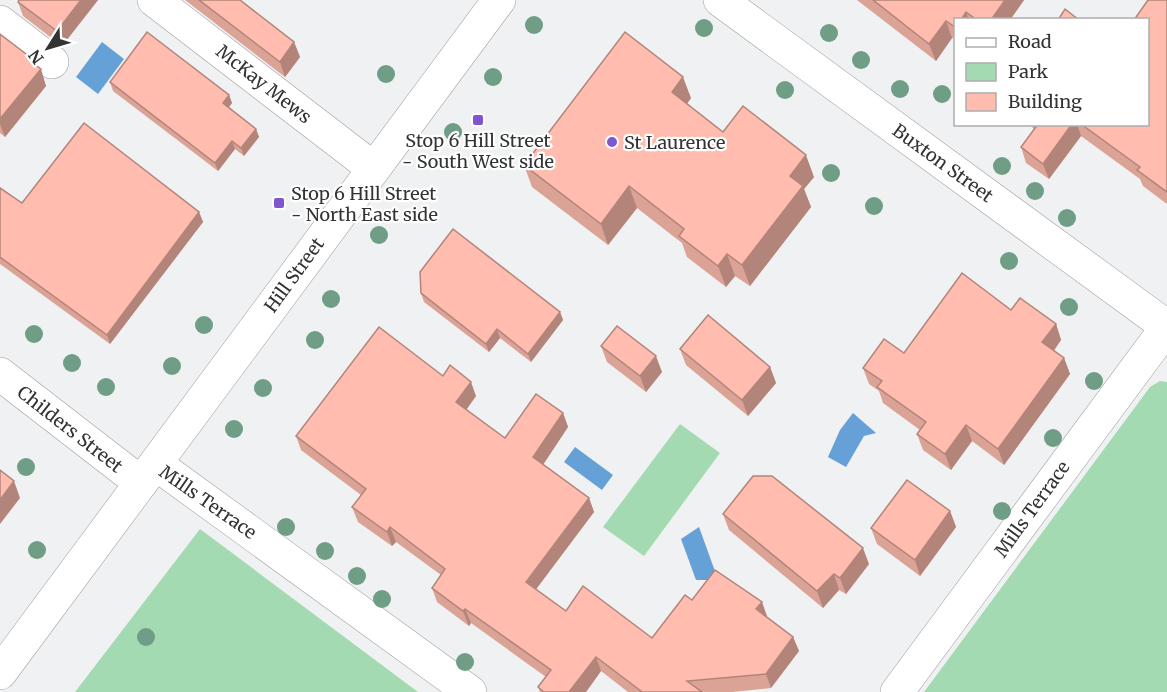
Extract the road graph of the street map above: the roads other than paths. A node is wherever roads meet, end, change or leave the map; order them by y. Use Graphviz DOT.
graph roads {
  1 [pos="154,0"];
  2 [pos="499,0"];
  3 [pos="720,0"];
  4 [pos="0,22"];
  5 [pos="52,62"];
  6 [pos="373,168"];
  7 [pos="1167,327"];
  8 [pos="0,374"];
  9 [pos="149,473"];
  10 [pos="0,673"];
  11 [pos="470,692"];
  12 [pos="897,692"];
  1 -- 6 [label="street, McKay Mews"];
  2 -- 6 [label="street, Hill Street"];
  3 -- 7 [label="street, Buxton Street"];
  4 -- 5 [label="street"];
  6 -- 9 [label="street, Hill Street"];
  7 -- 12 [label="street, Mills Terrace"];
  8 -- 9 [label="street, Childers Street"];
  9 -- 10 [label="street, Mills Terrace"];
  9 -- 11 [label="street, Mills Terrace"];
}
